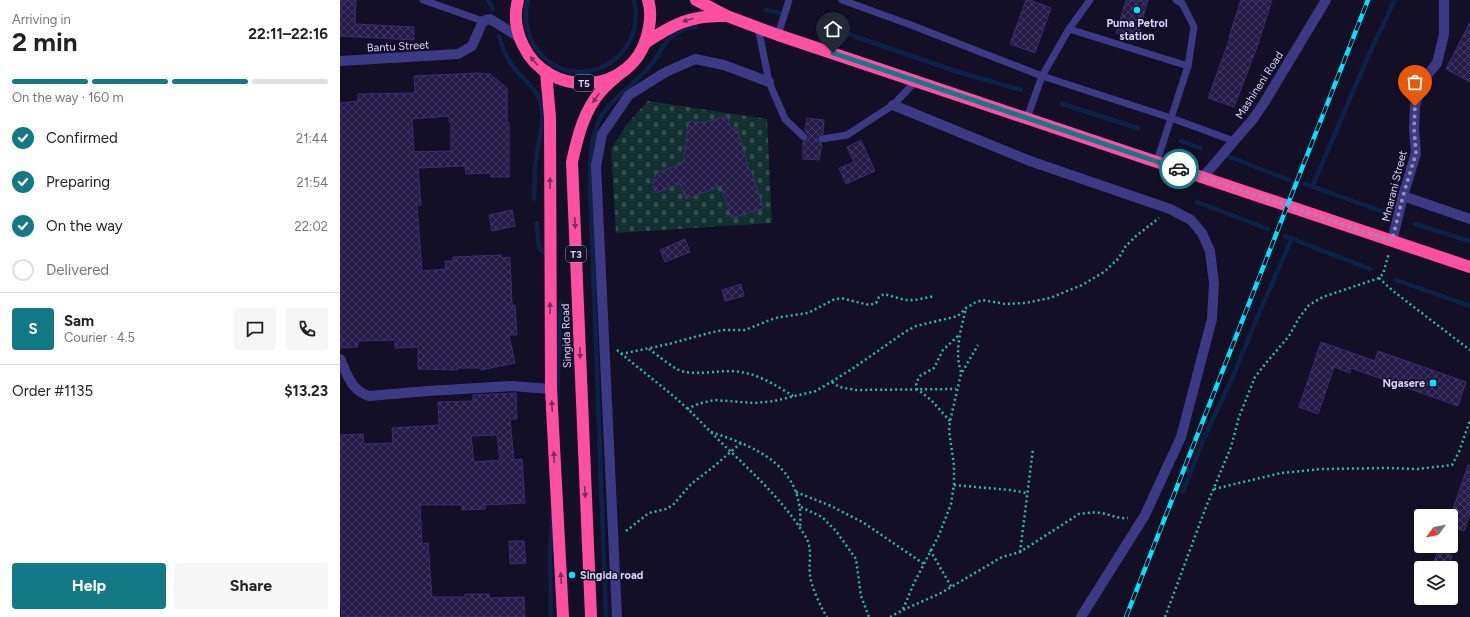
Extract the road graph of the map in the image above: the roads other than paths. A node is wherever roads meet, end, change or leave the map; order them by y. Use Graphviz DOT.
graph roads {
  1 [pos="423,0"];
  2 [pos="648,0"];
  3 [pos="696,0"];
  4 [pos="789,0"];
  5 [pos="842,0"];
  6 [pos="1090,0"];
  7 [pos="1176,0"];
  8 [pos="1326,0"];
  9 [pos="1444,0"];
  10 [pos="515,2"];
  11 [pos="727,16"];
  12 [pos="483,22"];
  13 [pos="758,28"];
  14 [pos="1069,29"];
  15 [pos="778,35"];
  16 [pos="519,37"];
  17 [pos="645,43"];
  18 [pos="340,61"];
  19 [pos="1188,66"];
  20 [pos="623,71"];
  21 [pos="546,72"];
  22 [pos="1042,76"];
  23 [pos="916,81"];
  24 [pos="769,82"];
  25 [pos="893,105"];
  26 [pos="1027,118"];
  27 [pos="1171,118"];
  28 [pos="804,137"];
  29 [pos="822,139"];
  30 [pos="1234,141"];
  31 [pos="1156,161"];
  32 [pos="1203,177"];
  33 [pos="1403,196"];
  34 [pos="1470,219"];
  35 [pos="1392,241"];
  36 [pos="1470,267"];
  37 [pos="340,359"];
  38 [pos="551,389"];
  39 [pos="563,617"];
  40 [pos="591,617"];
  41 [pos="617,617"];
  42 [pos="1081,617"];
  1 -- 12 [label="lane"];
  2 -- 17 [label="highway, T5"];
  3 -- 11 [label="highway, T5"];
  4 -- 15 [label="lane"];
  5 -- 22 [label="lane"];
  6 -- 14 [label="lane"];
  7 -- 19 [label="lane"];
  8 -- 30 [label="street, Mashineni Road"];
  9 -- 33 [label="street, Mnarani Street"];
  10 -- 16 [label="highway, T5"];
  11 -- 13 [label="highway, T5"];
  11 -- 17 [label="highway, T5, one-way"];
  12 -- 16 [label="street"];
  12 -- 18 [label="street, Bantu Street"];
  13 -- 15 [label="highway, T5"];
  13 -- 24 [label="lane"];
  14 -- 19 [label="lane"];
  14 -- 22 [label="lane"];
  15 -- 23 [label="highway, T5"];
  21 -- 16 [label="highway, T5, one-way"];
  17 -- 20 [label="highway, T5"];
  19 -- 27 [label="lane"];
  20 -- 21 [label="highway, T5"];
  20 -- 40 [label="highway, Singida Road / T3, one-way"];
  38 -- 21 [label="highway, Singida Road / T3, one-way"];
  22 -- 26 [label="lane"];
  22 -- 27 [label="lane"];
  23 -- 25 [label="lane"];
  23 -- 26 [label="highway, T5"];
  24 -- 28 [label="lane"];
  24 -- 41 [label="street"];
  25 -- 29 [label="lane"];
  25 -- 42 [label="street"];
  26 -- 31 [label="highway, T5"];
  27 -- 30 [label="lane"];
  27 -- 31 [label="lane"];
  30 -- 32 [label="street, Mashineni Road"];
  31 -- 32 [label="highway, T5"];
  32 -- 35 [label="highway, T5"];
  33 -- 34 [label="street"];
  33 -- 35 [label="street, Mnarani Street"];
  35 -- 36 [label="highway, T5"];
  37 -- 38 [label="street"];
  39 -- 38 [label="highway, Singida Road / T3, one-way"];
}
